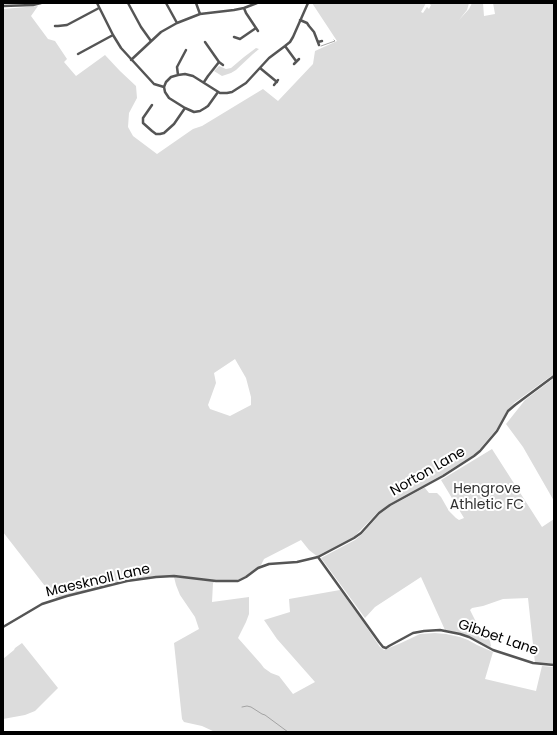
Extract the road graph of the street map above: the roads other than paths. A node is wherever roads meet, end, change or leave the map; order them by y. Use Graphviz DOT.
graph roads {
  1 [pos="41,3"];
  2 [pos="97,3"];
  3 [pos="128,3"];
  4 [pos="166,3"];
  5 [pos="196,3"];
  6 [pos="257,3"];
  7 [pos="308,3"];
  8 [pos="3,6"];
  9 [pos="99,8"];
  10 [pos="244,8"];
  11 [pos="200,14"];
  12 [pos="300,20"];
  13 [pos="177,23"];
  14 [pos="55,26"];
  15 [pos="256,28"];
  16 [pos="258,31"];
  17 [pos="113,35"];
  18 [pos="234,37"];
  19 [pos="240,39"];
  20 [pos="151,41"];
  21 [pos="322,41"];
  22 [pos="239,44"];
  23 [pos="285,46"];
  24 [pos="203,47"];
  25 [pos="78,54"];
  26 [pos="188,55"];
  27 [pos="299,58"];
  28 [pos="131,60"];
  29 [pos="219,62"];
  30 [pos="223,65"];
  31 [pos="260,68"];
  32 [pos="178,75"];
  33 [pos="204,82"];
  34 [pos="274,85"];
  35 [pos="164,87"];
  36 [pos="218,92"];
  37 [pos="152,107"];
  38 [pos="185,108"];
  39 [pos="554,376"];
  40 [pos="318,557"];
  41 [pos="3,627"];
  42 [pos="554,665"];
  1 -- 8 [label="street"];
  2 -- 9 [label="street"];
  3 -- 20 [label="street"];
  4 -- 13 [label="street"];
  5 -- 11 [label="street"];
  6 -- 10 [label="street"];
  7 -- 12 [label="street"];
  9 -- 14 [label="street"];
  9 -- 17 [label="street"];
  10 -- 11 [label="street"];
  10 -- 15 [label="street"];
  11 -- 13 [label="street"];
  12 -- 21 [label="street"];
  12 -- 23 [label="street"];
  13 -- 20 [label="street"];
  15 -- 16 [label="street"];
  15 -- 19 [label="street"];
  17 -- 25 [label="street"];
  17 -- 28 [label="street"];
  18 -- 19 [label="street"];
  19 -- 22 [label="street"];
  20 -- 28 [label="street"];
  23 -- 27 [label="street"];
  23 -- 31 [label="street"];
  24 -- 29 [label="street"];
  26 -- 32 [label="street"];
  28 -- 35 [label="street"];
  29 -- 30 [label="street"];
  29 -- 33 [label="street"];
  31 -- 34 [label="street"];
  31 -- 36 [label="street"];
  32 -- 33 [label="street"];
  32 -- 35 [label="street"];
  33 -- 36 [label="street"];
  35 -- 38 [label="street"];
  36 -- 38 [label="street"];
  37 -- 38 [label="street"];
  39 -- 40 [label="street, Norton Lane"];
  40 -- 41 [label="street, Maesknoll Lane"];
  40 -- 42 [label="street, Gibbet Lane"];
}
